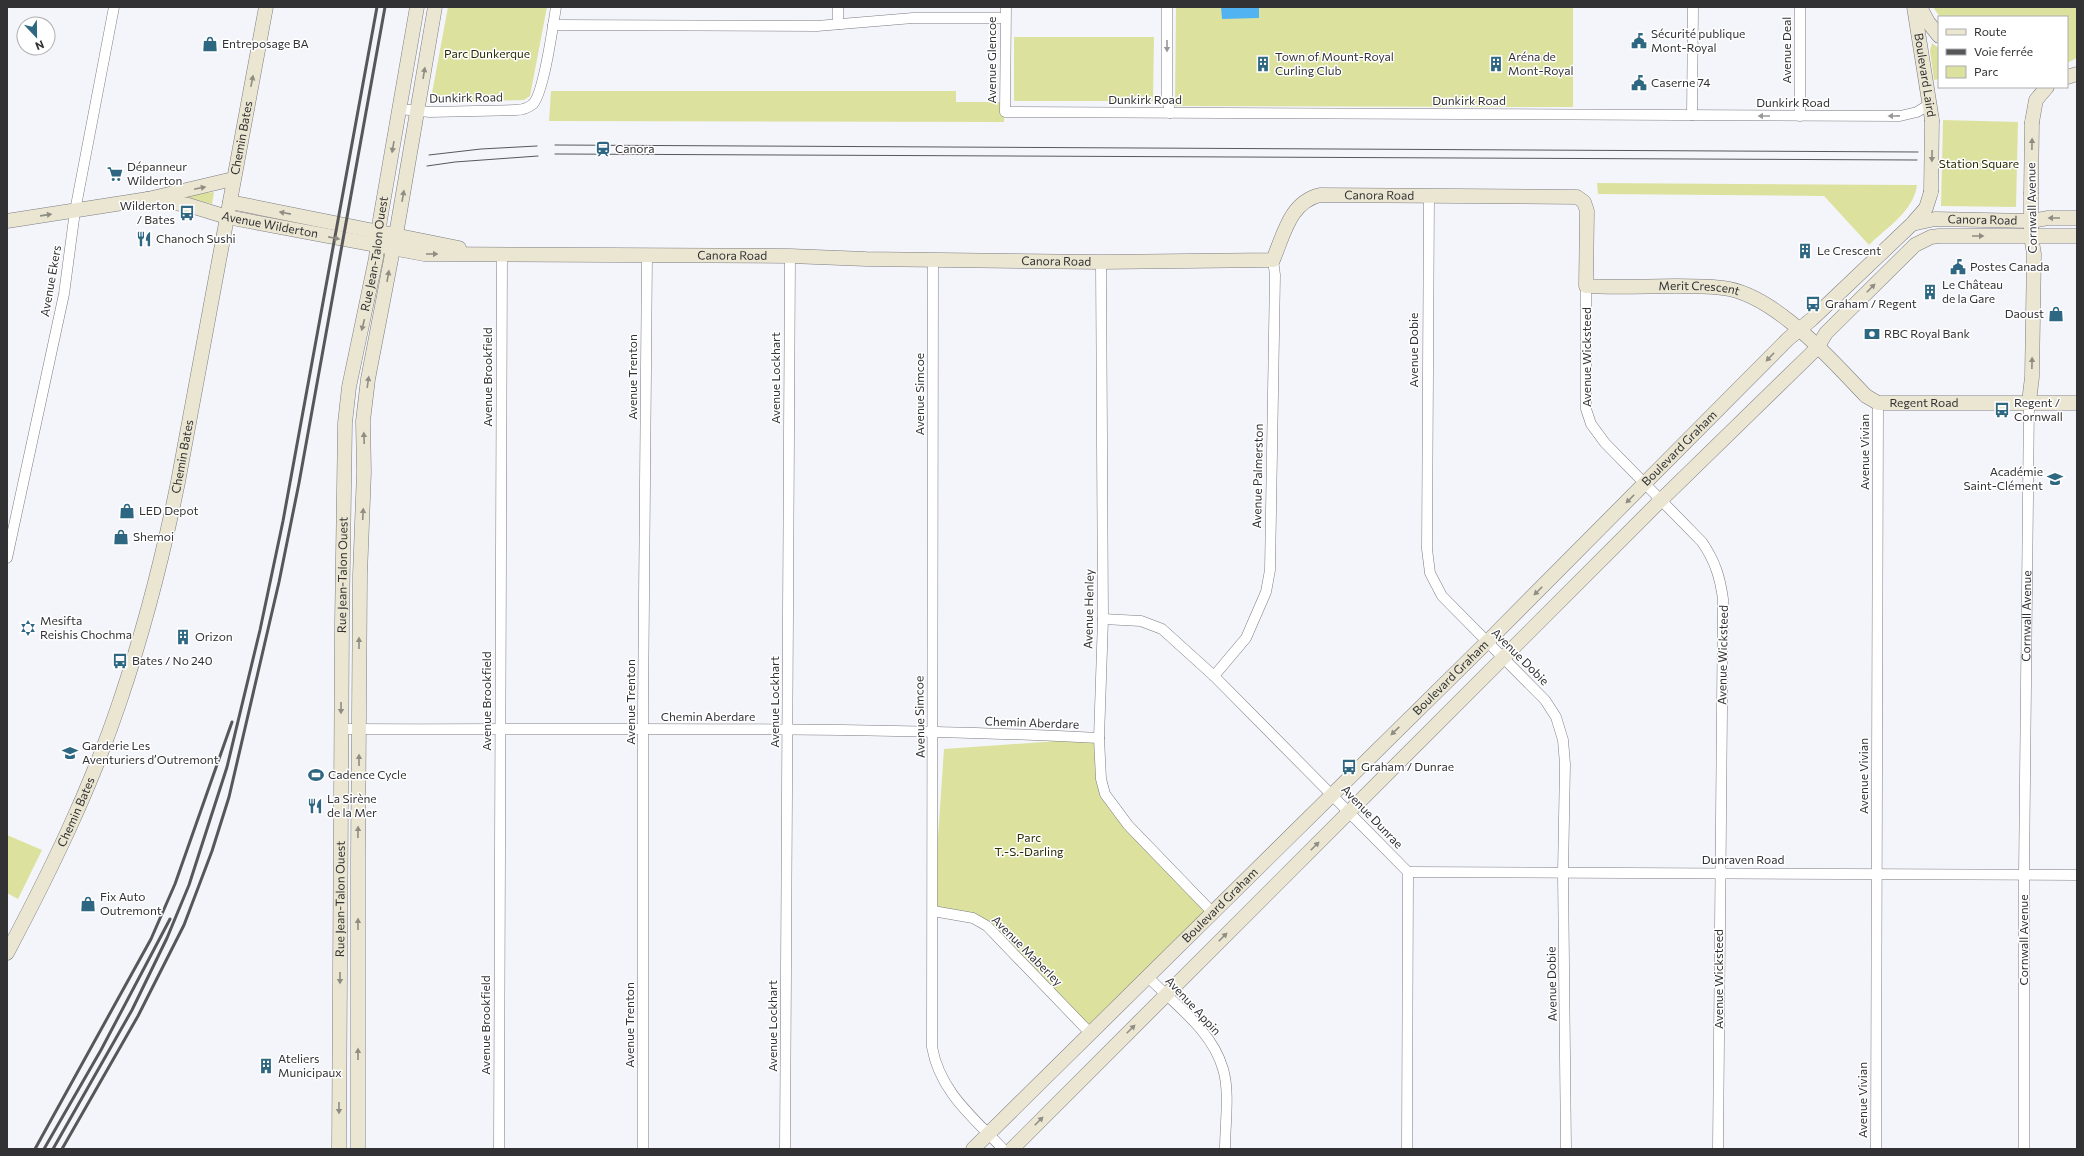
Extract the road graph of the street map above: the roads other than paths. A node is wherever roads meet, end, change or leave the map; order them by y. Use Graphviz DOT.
graph roads {
  1 [pos="114,7"];
  2 [pos="266,7"];
  3 [pos="417,7"];
  4 [pos="435,7"];
  5 [pos="556,7"];
  6 [pos="838,7"];
  7 [pos="1006,7"];
  8 [pos="1167,7"];
  9 [pos="1693,7"];
  10 [pos="1800,7"];
  11 [pos="1914,7"];
  12 [pos="1920,7"];
  13 [pos="1006,18"];
  14 [pos="838,24"];
  15 [pos="553,25"];
  16 [pos="1938,35"];
  17 [pos="2046,88"];
  18 [pos="1930,104"];
  19 [pos="399,109"];
  20 [pos="418,111"];
  21 [pos="1005,112"];
  22 [pos="1170,113"];
  23 [pos="1692,115"];
  24 [pos="1800,116"];
  25 [pos="233,179"];
  26 [pos="1931,192"];
  27 [pos="1429,196"];
  28 [pos="148,199"];
  29 [pos="230,202"];
  30 [pos="76,211"];
  31 [pos="1587,211"];
  32 [pos="227,217"];
  33 [pos="2077,218"];
  34 [pos="1935,219"];
  35 [pos="2031,220"];
  36 [pos="7,221"];
  37 [pos="1912,224"];
  38 [pos="379,231"];
  39 [pos="396,234"];
  40 [pos="1939,236"];
  41 [pos="2031,236"];
  42 [pos="2077,236"];
  43 [pos="377,246"];
  44 [pos="393,249"];
  45 [pos="481,253"];
  46 [pos="502,253"];
  47 [pos="647,254"];
  48 [pos="790,256"];
  49 [pos="933,260"];
  50 [pos="1273,260"];
  51 [pos="1101,262"];
  52 [pos="1586,286"];
  53 [pos="1799,330"];
  54 [pos="1817,348"];
  55 [pos="2029,402"];
  56 [pos="2077,402"];
  57 [pos="1878,403"];
  58 [pos="1645,484"];
  59 [pos="1660,501"];
  60 [pos="7,558"];
  61 [pos="1103,619"];
  62 [pos="1487,642"];
  63 [pos="1503,659"];
  64 [pos="1214,676"];
  65 [pos="644,729"];
  66 [pos="341,730"];
  67 [pos="359,730"];
  68 [pos="500,730"];
  69 [pos="788,731"];
  70 [pos="933,732"];
  71 [pos="1098,738"];
  72 [pos="1331,793"];
  73 [pos="1350,812"];
  74 [pos="1408,872"];
  75 [pos="1563,872"];
  76 [pos="1720,873"];
  77 [pos="1876,873"];
  78 [pos="2024,874"];
  79 [pos="2077,875"];
  80 [pos="933,911"];
  81 [pos="1213,913"];
  82 [pos="7,953"];
  83 [pos="1148,977"];
  84 [pos="1165,994"];
  85 [pos="1090,1033"];
  86 [pos="988,1134"];
  87 [pos="339,1149"];
  88 [pos="358,1149"];
  89 [pos="499,1149"];
  90 [pos="643,1149"];
  91 [pos="785,1149"];
  92 [pos="973,1149"];
  93 [pos="1002,1149"];
  94 [pos="1012,1149"];
  95 [pos="1225,1149"];
  96 [pos="1407,1149"];
  97 [pos="1566,1149"];
  98 [pos="1718,1149"];
  99 [pos="1876,1149"];
  100 [pos="2024,1149"];
  1 -- 30 [label="street, Avenue Ekers"];
  25 -- 2 [label="street, Chemin Bates, one-way"];
  3 -- 19 [label="street, Rue Jean-Talon Ouest"];
  20 -- 4 [label="street, Rue Jean-Talon Ouest, one-way"];
  5 -- 15 [label="street"];
  6 -- 14 [label="street"];
  7 -- 13 [label="street, Avenue Glencoe"];
  8 -- 22 [label="street, one-way"];
  9 -- 23 [label="street"];
  10 -- 24 [label="street, Avenue Deal"];
  11 -- 18 [label="street, Boulevard Laird"];
  12 -- 16 [label="street"];
  13 -- 14 [label="street"];
  13 -- 21 [label="street, Avenue Glencoe"];
  14 -- 15 [label="street"];
  15 -- 20 [label="street, Dunkirk Road"];
  35 -- 17 [label="street, Cornwall Avenue, one-way, bridge"];
  18 -- 24 [label="street, Dunkirk Road, one-way"];
  18 -- 26 [label="street, Boulevard Laird, one-way, bridge"];
  19 -- 20 [label="street, Dunkirk Road"];
  19 -- 38 [label="street, Rue Jean-Talon Ouest, one-way"];
  39 -- 20 [label="street, Rue Jean-Talon Ouest, one-way"];
  21 -- 22 [label="street, Dunkirk Road"];
  22 -- 23 [label="street, Dunkirk Road"];
  24 -- 23 [label="street, Dunkirk Road, one-way"];
  28 -- 25 [label="street, Avenue Wilderton, one-way"];
  25 -- 29 [label="street, Chemin Bates"];
  26 -- 34 [label="street, Boulevard Laird"];
  26 -- 37 [label="street, Boulevard Laird"];
  27 -- 31 [label="street, Canora Road"];
  27 -- 50 [label="street, Canora Road"];
  27 -- 62 [label="street, Avenue Dobie"];
  28 -- 30 [label="street, Avenue Wilderton"];
  28 -- 32 [label="street, Avenue Wilderton"];
  29 -- 32 [label="street, Chemin Bates"];
  38 -- 29 [label="street, Avenue Wilderton, one-way"];
  36 -- 30 [label="street, Avenue Wilderton, one-way"];
  30 -- 60 [label="street, Avenue Ekers"];
  31 -- 52 [label="street, Avenue Wicksteed"];
  32 -- 43 [label="street, Avenue Wilderton, one-way"];
  32 -- 82 [label="street, Chemin Bates"];
  33 -- 35 [label="street, Canora Road, one-way"];
  34 -- 35 [label="street, Canora Road"];
  34 -- 37 [label="street"];
  34 -- 40 [label="street, Boulevard Laird"];
  35 -- 41 [label="street, Cornwall Avenue"];
  37 -- 53 [label="street, Boulevard Graham"];
  38 -- 39 [label="street, Avenue Wilderton"];
  38 -- 43 [label="street, Rue Jean-Talon Ouest"];
  39 -- 44 [label="street, Rue Jean-Talon Ouest"];
  39 -- 45 [label="street, Canora Road"];
  40 -- 41 [label="street, Canora Road, one-way"];
  54 -- 40 [label="street, Boulevard Graham, one-way"];
  41 -- 42 [label="street, Canora Road"];
  55 -- 41 [label="street, Cornwall Avenue, one-way"];
  43 -- 44 [label="street, Avenue Wilderton"];
  43 -- 66 [label="street, Rue Jean-Talon Ouest, one-way"];
  44 -- 45 [label="street, Canora Road, one-way"];
  67 -- 44 [label="street, Rue Jean-Talon Ouest, one-way"];
  45 -- 46 [label="street, Canora Road"];
  46 -- 47 [label="street, Canora Road"];
  46 -- 68 [label="street, Avenue Brookfield"];
  47 -- 48 [label="street, Canora Road"];
  47 -- 65 [label="street, Avenue Trenton"];
  48 -- 49 [label="street, Canora Road"];
  48 -- 69 [label="street, Avenue Lockhart"];
  49 -- 51 [label="street, Canora Road"];
  49 -- 70 [label="street, Avenue Simcoe"];
  50 -- 51 [label="street, Canora Road"];
  50 -- 64 [label="street, Avenue Palmerston"];
  51 -- 61 [label="street, Avenue Henley"];
  52 -- 53 [label="street, Merit Crescent"];
  52 -- 58 [label="street, Avenue Wicksteed"];
  53 -- 54 [label="street, Regent Road"];
  53 -- 58 [label="street, Boulevard Graham, one-way"];
  54 -- 57 [label="street, Regent Road"];
  54 -- 59 [label="street, Boulevard Graham"];
  55 -- 56 [label="street, Regent Road"];
  55 -- 57 [label="street, Regent Road"];
  55 -- 78 [label="street, Cornwall Avenue"];
  57 -- 77 [label="street, Avenue Vivian"];
  58 -- 59 [label="street, Avenue Wicksteed"];
  58 -- 62 [label="street, Boulevard Graham, one-way"];
  59 -- 63 [label="street, Boulevard Graham"];
  59 -- 76 [label="street, Avenue Wicksteed"];
  61 -- 64 [label="street, Avenue Dunrae"];
  61 -- 71 [label="street, Avenue Henley"];
  62 -- 63 [label="street, Avenue Dobie"];
  62 -- 72 [label="street, Boulevard Graham, one-way"];
  63 -- 73 [label="street, Boulevard Graham"];
  63 -- 75 [label="street, Avenue Dobie"];
  64 -- 72 [label="street, Avenue Dunrae"];
  65 -- 68 [label="street, Chemin Aberdare"];
  65 -- 69 [label="street, Chemin Aberdare"];
  65 -- 90 [label="street, Avenue Trenton"];
  66 -- 67 [label="street, Chemin Aberdare"];
  66 -- 87 [label="street, Rue Jean-Talon Ouest, one-way"];
  67 -- 68 [label="street, Chemin Aberdare"];
  88 -- 67 [label="street, Rue Jean-Talon Ouest, one-way"];
  68 -- 89 [label="street, Avenue Brookfield"];
  69 -- 70 [label="street, Chemin Aberdare"];
  69 -- 91 [label="street, Avenue Lockhart"];
  70 -- 71 [label="street, Chemin Aberdare"];
  70 -- 80 [label="street, Avenue Simcoe"];
  71 -- 81 [label="street, Avenue Henley"];
  72 -- 73 [label="street, Avenue Dunrae"];
  72 -- 81 [label="street, Boulevard Graham"];
  73 -- 74 [label="street, Avenue Dunrae"];
  84 -- 73 [label="street, Boulevard Graham, one-way"];
  74 -- 75 [label="street, Dunraven Road"];
  74 -- 96 [label="street"];
  75 -- 76 [label="street, Dunraven Road"];
  75 -- 97 [label="street, Avenue Dobie"];
  76 -- 77 [label="street, Dunraven Road"];
  76 -- 98 [label="street, Avenue Wicksteed"];
  77 -- 78 [label="street, Dunraven Road"];
  77 -- 99 [label="street, Avenue Vivian"];
  78 -- 79 [label="street, Dunraven Road"];
  78 -- 100 [label="street, Cornwall Avenue"];
  80 -- 85 [label="street, Avenue Maberley"];
  80 -- 86 [label="street, Avenue Simcoe"];
  81 -- 83 [label="street, Boulevard Graham"];
  83 -- 84 [label="street, Avenue Appin"];
  83 -- 85 [label="street, Boulevard Graham"];
  94 -- 84 [label="street, Boulevard Graham, one-way"];
  84 -- 95 [label="street, Avenue Appin"];
  85 -- 86 [label="street, Boulevard Graham"];
  86 -- 92 [label="street, Boulevard Graham"];
  86 -- 93 [label="street, Avenue Simcoe"];
}
